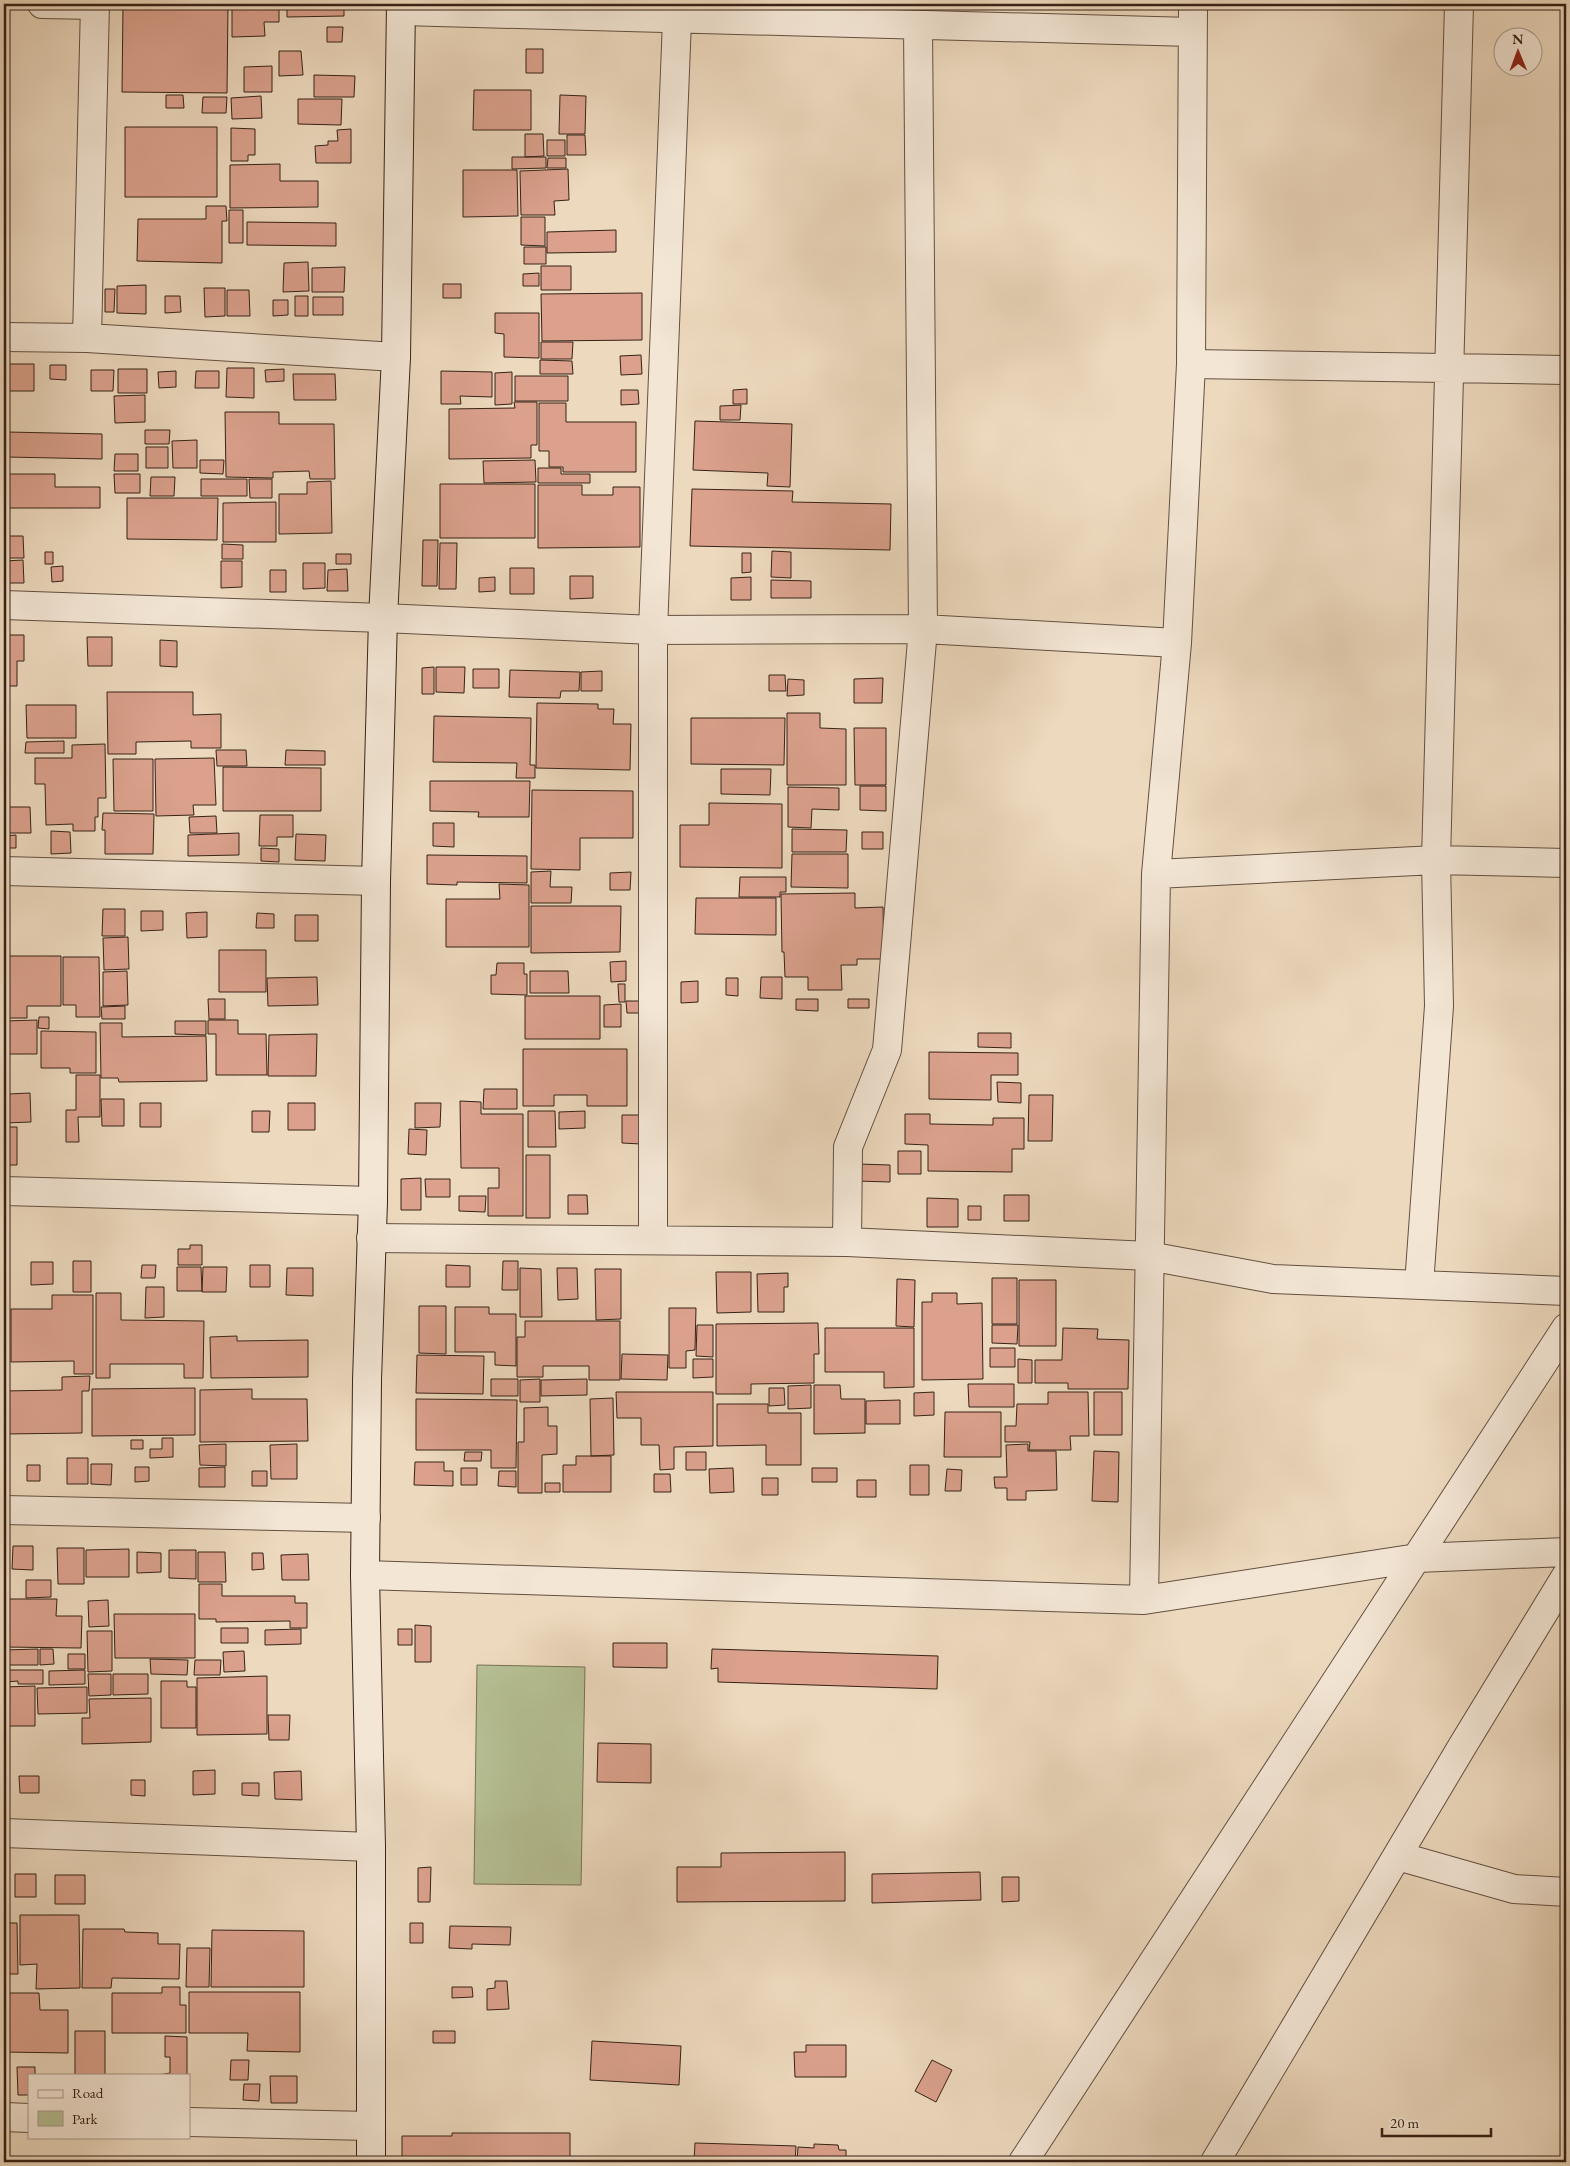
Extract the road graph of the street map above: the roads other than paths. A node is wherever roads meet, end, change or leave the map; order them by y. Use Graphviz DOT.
graph roads {
  1 [pos="42,4"];
  2 [pos="95,4"];
  3 [pos="1193,4"];
  4 [pos="1460,4"];
  5 [pos="401,7"];
  6 [pos="677,20"];
  7 [pos="918,26"];
  8 [pos="1192,32"];
  9 [pos="4,337"];
  10 [pos="87,338"];
  11 [pos="396,357"];
  12 [pos="1191,364"];
  13 [pos="1450,368"];
  14 [pos="1566,370"];
  15 [pos="4,605"];
  16 [pos="383,618"];
  17 [pos="923,629"];
  18 [pos="653,630"];
  19 [pos="1177,643"];
  20 [pos="1436,860"];
  21 [pos="1566,863"];
  22 [pos="4,871"];
  23 [pos="1156,874"];
  24 [pos="376,880"];
  25 [pos="4,1191"];
  26 [pos="372,1201"];
  27 [pos="372,1238"];
  28 [pos="653,1240"];
  29 [pos="847,1242"];
  30 [pos="1149,1256"];
  31 [pos="1419,1285"];
  32 [pos="1566,1292"];
  33 [pos="1566,1328"];
  34 [pos="4,1510"];
  35 [pos="366,1518"];
  36 [pos="1566,1552"];
  37 [pos="1417,1558"];
  38 [pos="365,1575"];
  39 [pos="1566,1576"];
  40 [pos="1144,1600"];
  41 [pos="4,1833"];
  42 [pos="371,1847"];
  43 [pos="1398,1856"];
  44 [pos="1566,1892"];
  45 [pos="4,2117"];
  46 [pos="28,2118"];
  47 [pos="190,2122"];
  48 [pos="371,2126"];
  49 [pos="372,2162"];
  50 [pos="1023,2162"];
  51 [pos="1215,2162"];
  1 -- 2 [label="street"];
  2 -- 10 [label="street"];
  3 -- 8 [label="street"];
  4 -- 13 [label="street"];
  5 -- 6 [label="street"];
  5 -- 11 [label="street"];
  6 -- 7 [label="street"];
  6 -- 18 [label="street"];
  7 -- 8 [label="street"];
  7 -- 17 [label="street"];
  8 -- 12 [label="street"];
  9 -- 10 [label="street"];
  10 -- 11 [label="street"];
  11 -- 16 [label="street"];
  12 -- 13 [label="street"];
  12 -- 19 [label="street"];
  13 -- 14 [label="street"];
  13 -- 20 [label="street"];
  15 -- 16 [label="street"];
  16 -- 18 [label="street"];
  16 -- 24 [label="street"];
  17 -- 18 [label="street"];
  17 -- 19 [label="street"];
  17 -- 29 [label="street"];
  18 -- 28 [label="street"];
  19 -- 23 [label="street"];
  20 -- 21 [label="street"];
  20 -- 23 [label="street"];
  20 -- 31 [label="street"];
  22 -- 24 [label="street"];
  23 -- 30 [label="street"];
  24 -- 26 [label="street"];
  25 -- 26 [label="street"];
  26 -- 27 [label="street"];
  27 -- 28 [label="street"];
  27 -- 35 [label="street"];
  28 -- 29 [label="street"];
  29 -- 30 [label="street"];
  30 -- 31 [label="street"];
  30 -- 40 [label="street"];
  31 -- 32 [label="street"];
  33 -- 37 [label="street"];
  34 -- 35 [label="street"];
  35 -- 38 [label="street"];
  36 -- 37 [label="street"];
  37 -- 40 [label="street"];
  37 -- 50 [label="street"];
  38 -- 40 [label="street"];
  38 -- 42 [label="street"];
  39 -- 43 [label="street"];
  41 -- 42 [label="street"];
  42 -- 48 [label="street"];
  43 -- 44 [label="street"];
  43 -- 51 [label="street"];
  45 -- 46 [label="street"];
  47 -- 48 [label="street"];
  48 -- 49 [label="street"];
}
